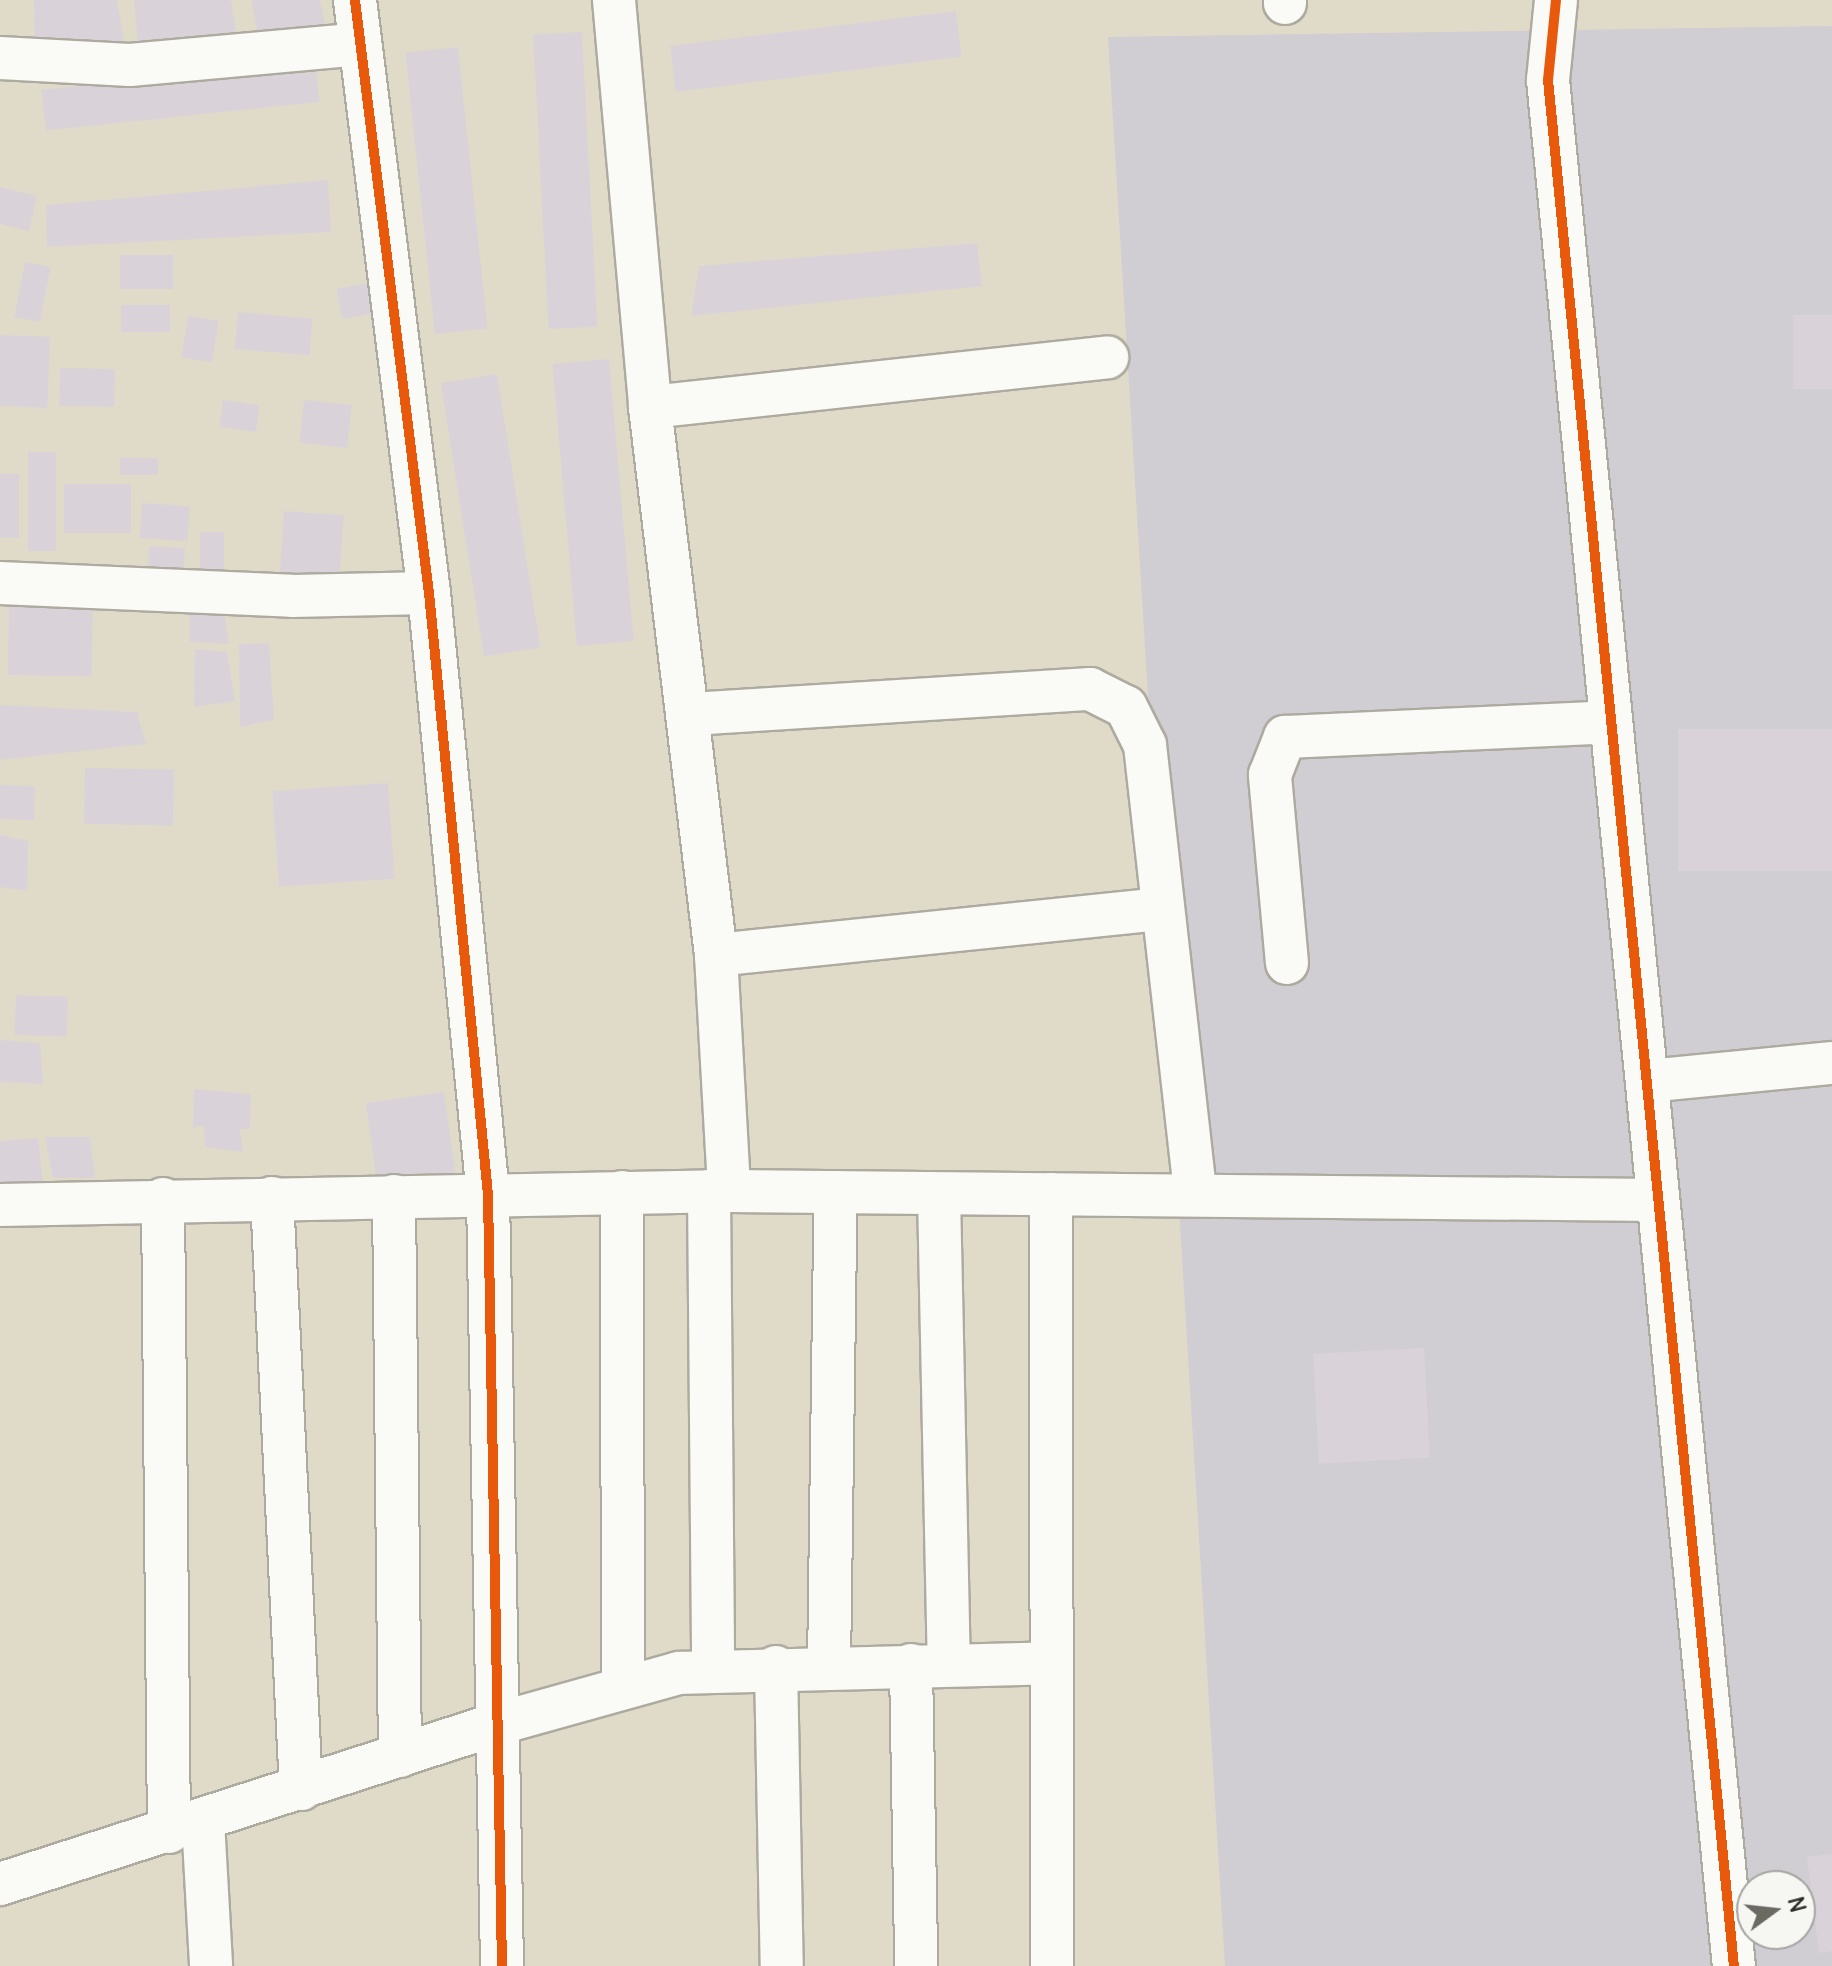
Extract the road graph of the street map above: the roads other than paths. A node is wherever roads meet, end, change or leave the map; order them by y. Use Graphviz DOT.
graph roads {
  1 [pos="355,0"];
  2 [pos="614,0"];
  3 [pos="1556,0"];
  4 [pos="360,44"];
  5 [pos="0,58"];
  6 [pos="1107,357"];
  7 [pos="650,407"];
  8 [pos="0,583"];
  9 [pos="429,593"];
  10 [pos="691,714"];
  11 [pos="1611,722"];
  12 [pos="1163,909"];
  13 [pos="716,955"];
  14 [pos="1287,963"];
  15 [pos="1832,1063"];
  16 [pos="1647,1081"];
  17 [pos="719,1191"];
  18 [pos="622,1192"];
  19 [pos="836,1192"];
  20 [pos="1051,1194"];
  21 [pos="1195,1194"];
  22 [pos="488,1195"];
  23 [pos="939,1195"];
  24 [pos="394,1196"];
  25 [pos="272,1198"];
  26 [pos="163,1199"];
  27 [pos="1657,1200"];
  28 [pos="0,1205"];
  29 [pos="1049,1663"];
  30 [pos="930,1665"];
  31 [pos="829,1666"];
  32 [pos="776,1667"];
  33 [pos="713,1670"];
  34 [pos="623,1685"];
  35 [pos="500,1723"];
  36 [pos="400,1756"];
  37 [pos="301,1789"];
  38 [pos="186,1827"];
  39 [pos="0,1884"];
  40 [pos="211,1966"];
  41 [pos="502,1966"];
  42 [pos="782,1966"];
  43 [pos="916,1966"];
  44 [pos="1052,1966"];
  45 [pos="1734,1966"];
  1 -- 4 [label="street"];
  2 -- 7 [label="street"];
  3 -- 11 [label="street"];
  4 -- 5 [label="street"];
  4 -- 9 [label="street"];
  6 -- 7 [label="street"];
  7 -- 10 [label="street"];
  8 -- 9 [label="street"];
  9 -- 22 [label="street"];
  10 -- 12 [label="street"];
  10 -- 13 [label="street"];
  11 -- 14 [label="street"];
  11 -- 16 [label="street"];
  12 -- 13 [label="street"];
  12 -- 21 [label="street"];
  13 -- 17 [label="street"];
  15 -- 16 [label="street"];
  16 -- 27 [label="street"];
  17 -- 18 [label="street"];
  17 -- 19 [label="street"];
  17 -- 33 [label="street"];
  18 -- 22 [label="street"];
  18 -- 34 [label="street"];
  19 -- 23 [label="street"];
  19 -- 31 [label="street"];
  20 -- 21 [label="street"];
  20 -- 23 [label="street"];
  20 -- 29 [label="street"];
  21 -- 27 [label="street"];
  22 -- 24 [label="street"];
  22 -- 35 [label="street"];
  23 -- 30 [label="street"];
  24 -- 25 [label="street"];
  24 -- 36 [label="street"];
  25 -- 26 [label="street"];
  25 -- 37 [label="street"];
  26 -- 28 [label="street"];
  26 -- 38 [label="street"];
  27 -- 45 [label="street"];
  29 -- 30 [label="street"];
  29 -- 44 [label="street"];
  30 -- 31 [label="street"];
  30 -- 43 [label="street"];
  31 -- 32 [label="street"];
  32 -- 33 [label="street"];
  32 -- 42 [label="street"];
  33 -- 34 [label="street"];
  34 -- 35 [label="street"];
  35 -- 36 [label="street"];
  35 -- 41 [label="street"];
  36 -- 37 [label="street"];
  37 -- 38 [label="street"];
  38 -- 39 [label="street"];
  38 -- 40 [label="street"];
}
